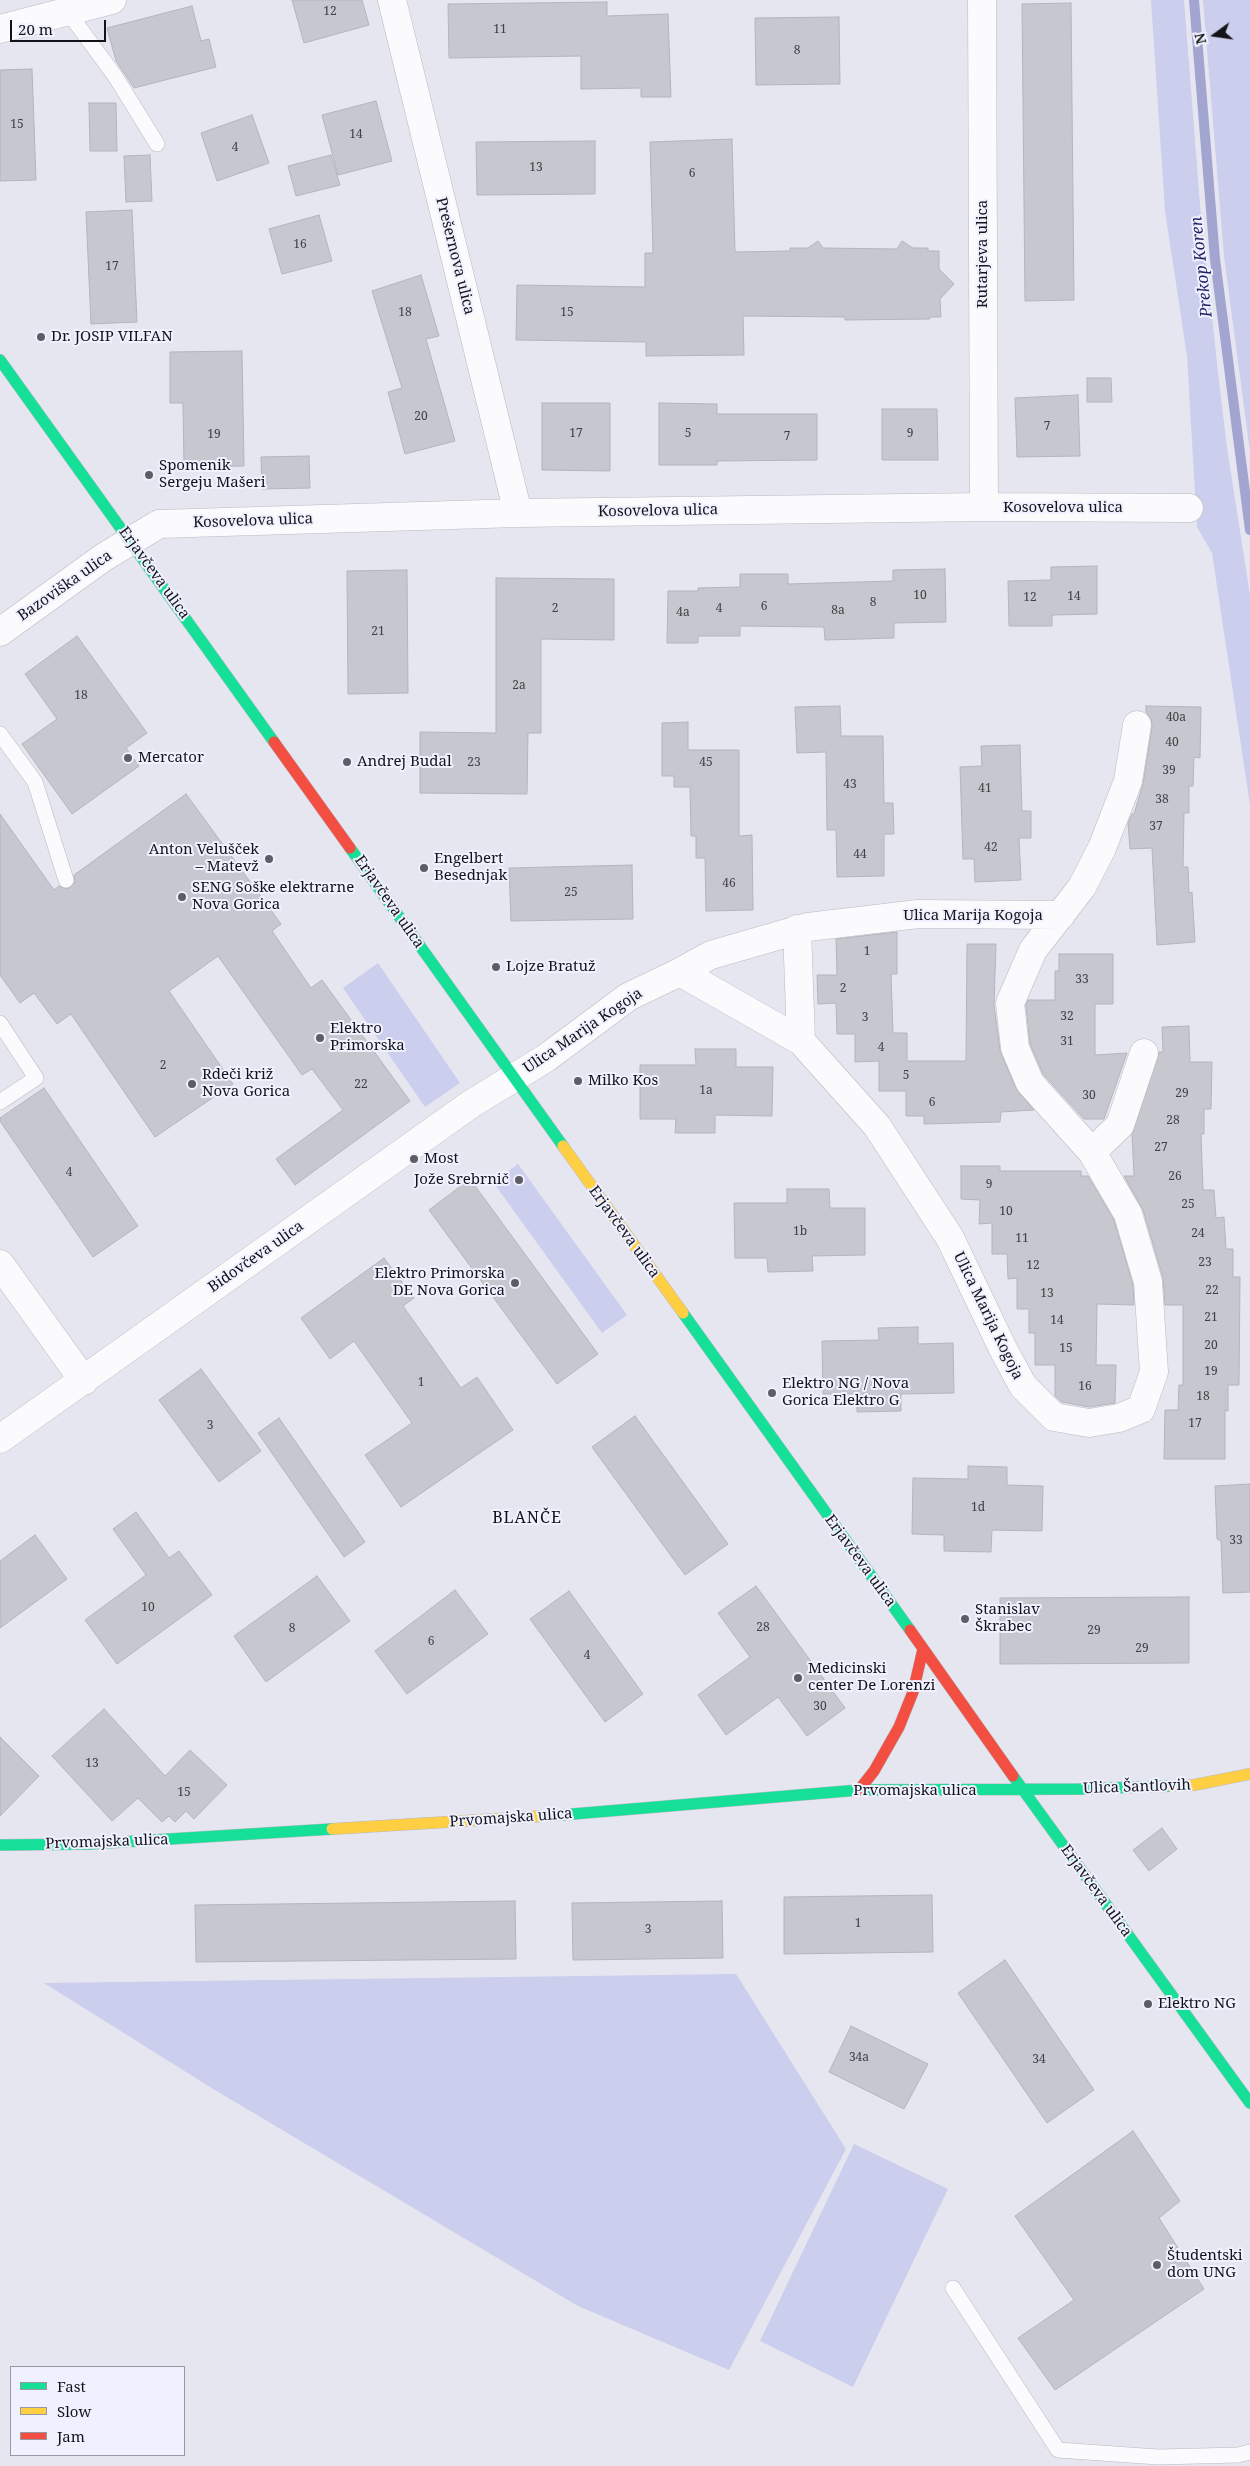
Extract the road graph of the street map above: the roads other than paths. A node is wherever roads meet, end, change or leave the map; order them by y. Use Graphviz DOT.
graph roads {
  1 [pos="112,0"];
  2 [pos="392,0"];
  3 [pos="982,0"];
  4 [pos="68,12"];
  5 [pos="0,29"];
  6 [pos="157,144"];
  7 [pos="0,360"];
  8 [pos="984,507"];
  9 [pos="1189,508"];
  10 [pos="518,513"];
  11 [pos="131,540"];
  12 [pos="0,632"];
  13 [pos="1138,725"];
  14 [pos="0,734"];
  15 [pos="66,880"];
  16 [pos="1061,916"];
  17 [pos="796,929"];
  18 [pos="680,972"];
  19 [pos="0,1022"];
  20 [pos="802,1042"];
  21 [pos="1144,1053"];
  22 [pos="514,1078"];
  23 [pos="0,1102"];
  24 [pos="1092,1152"];
  25 [pos="0,1264"];
  26 [pos="84,1381"];
  27 [pos="0,1439"];
  28 [pos="923,1649"];
  29 [pos="1250,1774"];
  30 [pos="1022,1789"];
  31 [pos="859,1790"];
  32 [pos="0,1845"];
  33 [pos="1250,2104"];
  34 [pos="953,2288"];
  35 [pos="1250,2452"];
  1 -- 4 [label="street"];
  2 -- 10 [label="street, Prešernova ulica"];
  3 -- 8 [label="street, Rutarjeva ulica"];
  4 -- 5 [label="street"];
  4 -- 6 [label="lane"];
  7 -- 11 [label="main road, Erjavčeva ulica"];
  8 -- 9 [label="street, Kosovelova ulica"];
  8 -- 10 [label="street, Kosovelova ulica"];
  10 -- 11 [label="street, Kosovelova ulica"];
  11 -- 12 [label="street, Bazoviška ulica"];
  11 -- 22 [label="main road, Erjavčeva ulica"];
  13 -- 16 [label="street, Ulica Marija Kogoja"];
  14 -- 15 [label="lane"];
  16 -- 17 [label="street, Ulica Marija Kogoja"];
  16 -- 24 [label="street, Ulica Marija Kogoja"];
  17 -- 18 [label="street, Ulica Marija Kogoja"];
  17 -- 20 [label="street"];
  18 -- 20 [label="street, Ulica Marija Kogoja"];
  18 -- 22 [label="street, Ulica Marija Kogoja"];
  19 -- 23 [label="lane"];
  20 -- 24 [label="street, Ulica Marija Kogoja"];
  21 -- 24 [label="street"];
  22 -- 26 [label="street, Bidovčeva ulica"];
  22 -- 28 [label="main road, Erjavčeva ulica"];
  25 -- 26 [label="street"];
  26 -- 27 [label="street, Bidovčeva ulica"];
  28 -- 30 [label="main road, Erjavčeva ulica"];
  28 -- 31 [label="main road"];
  29 -- 30 [label="main road, Ulica Šantlovih"];
  30 -- 31 [label="main road, Prvomajska ulica"];
  30 -- 33 [label="main road, Erjavčeva ulica"];
  31 -- 32 [label="main road, Prvomajska ulica"];
  34 -- 35 [label="lane"];
}
